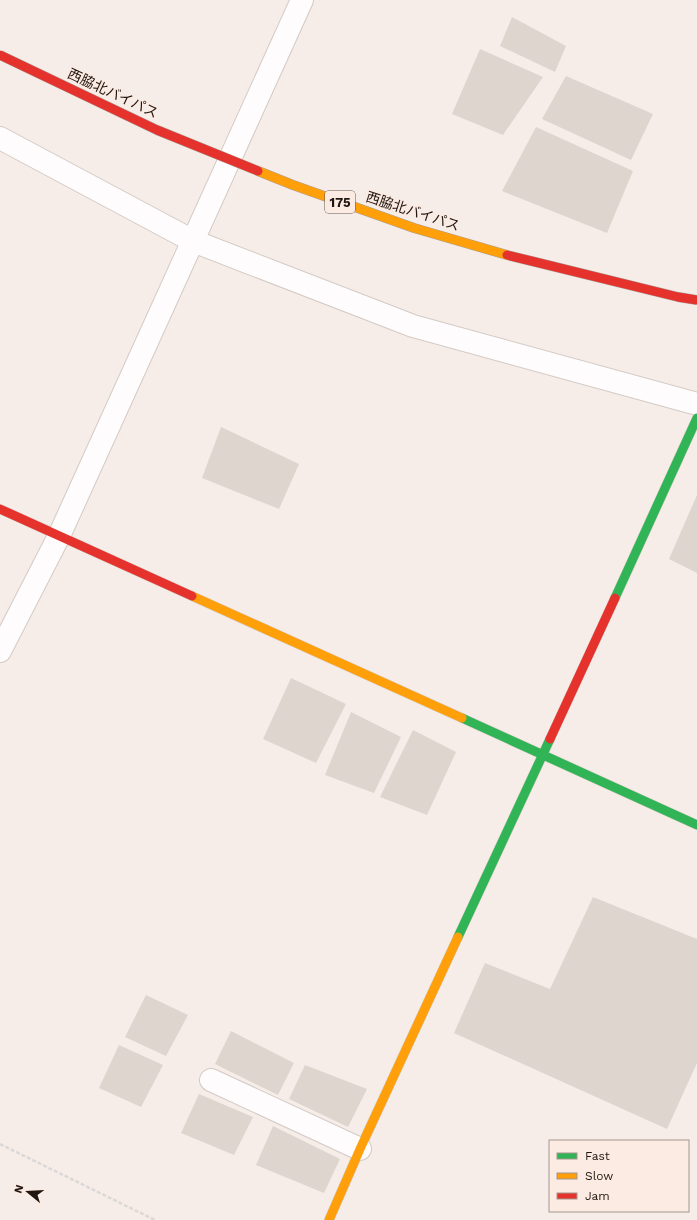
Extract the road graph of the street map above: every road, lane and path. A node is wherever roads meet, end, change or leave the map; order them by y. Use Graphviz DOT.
graph roads {
  1 [pos="302,0"];
  2 [pos="0,55"];
  3 [pos="0,138"];
  4 [pos="193,241"];
  5 [pos="697,300"];
  6 [pos="697,404"];
  7 [pos="697,418"];
  8 [pos="0,509"];
  9 [pos="59,536"];
  10 [pos="0,651"];
  11 [pos="543,755"];
  12 [pos="697,825"];
  13 [pos="211,1080"];
  14 [pos="0,1144"];
  15 [pos="360,1149"];
  16 [pos="155,1220"];
  17 [pos="329,1220"];
  1 -- 4 [label="street"];
  2 -- 5 [label="main road, 西脇北バイパス / 175, bridge"];
  3 -- 4 [label="street"];
  4 -- 6 [label="street"];
  4 -- 9 [label="street"];
  7 -- 11 [label="main road"];
  8 -- 9 [label="main road"];
  9 -- 10 [label="street"];
  9 -- 11 [label="main road"];
  11 -- 12 [label="main road"];
  11 -- 15 [label="main road"];
  13 -- 15 [label="street"];
  14 -- 16 [label="path"];
  15 -- 17 [label="main road"];
}
